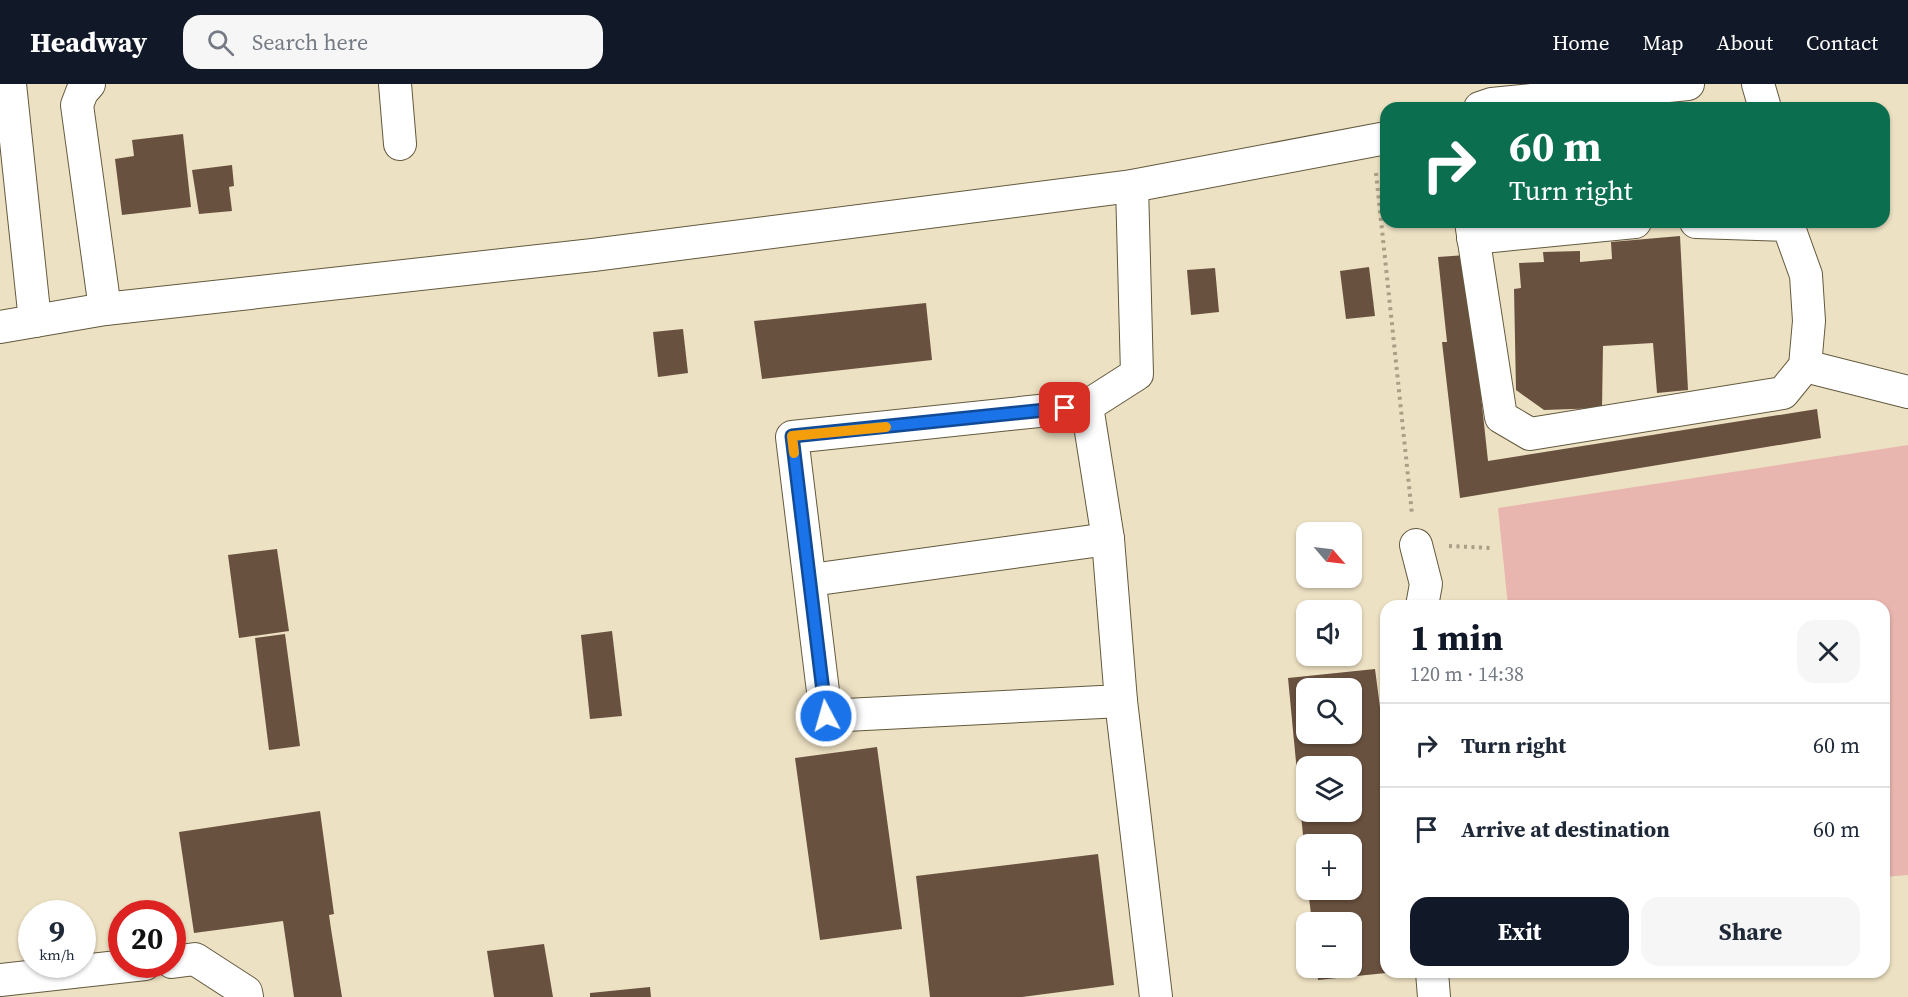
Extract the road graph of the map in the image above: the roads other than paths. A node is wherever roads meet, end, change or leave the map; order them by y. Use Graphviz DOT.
graph roads {
  1 [pos="10,84"];
  2 [pos="89,84"];
  3 [pos="395,84"];
  4 [pos="1688,84"];
  5 [pos="1758,84"];
  6 [pos="1490,98"];
  7 [pos="1762,102"];
  8 [pos="1379,140"];
  9 [pos="400,144"];
  10 [pos="1132,186"];
  11 [pos="1513,228"];
  12 [pos="1789,228"];
  13 [pos="1472,230"];
  14 [pos="105,309"];
  15 [pos="35,321"];
  16 [pos="0,327"];
  17 [pos="1805,366"];
  18 [pos="1908,393"];
  19 [pos="1088,406"];
  20 [pos="1108,538"];
  21 [pos="1416,545"];
  22 [pos="811,580"];
  23 [pos="1423,600"];
  24 [pos="1121,701"];
  25 [pos="186,960"];
  26 [pos="108,968"];
  27 [pos="1432,978"];
  28 [pos="0,980"];
  29 [pos="247,997"];
  30 [pos="1156,997"];
  31 [pos="1434,997"];
  1 -- 15 [label="lane"];
  2 -- 14 [label="lane"];
  3 -- 9 [label="lane"];
  4 -- 6 [label="lane"];
  5 -- 7 [label="lane"];
  8 -- 10 [label="lane"];
  10 -- 14 [label="lane"];
  10 -- 19 [label="lane"];
  11 -- 13 [label="lane"];
  12 -- 17 [label="lane"];
  13 -- 17 [label="lane"];
  14 -- 15 [label="lane"];
  15 -- 16 [label="lane"];
  17 -- 18 [label="lane"];
  19 -- 20 [label="lane"];
  19 -- 22 [label="lane"];
  20 -- 22 [label="lane"];
  20 -- 24 [label="lane"];
  21 -- 23 [label="lane"];
  22 -- 24 [label="lane"];
  24 -- 30 [label="lane"];
  25 -- 29 [label="lane"];
  26 -- 28 [label="lane"];
  27 -- 31 [label="lane"];
}
